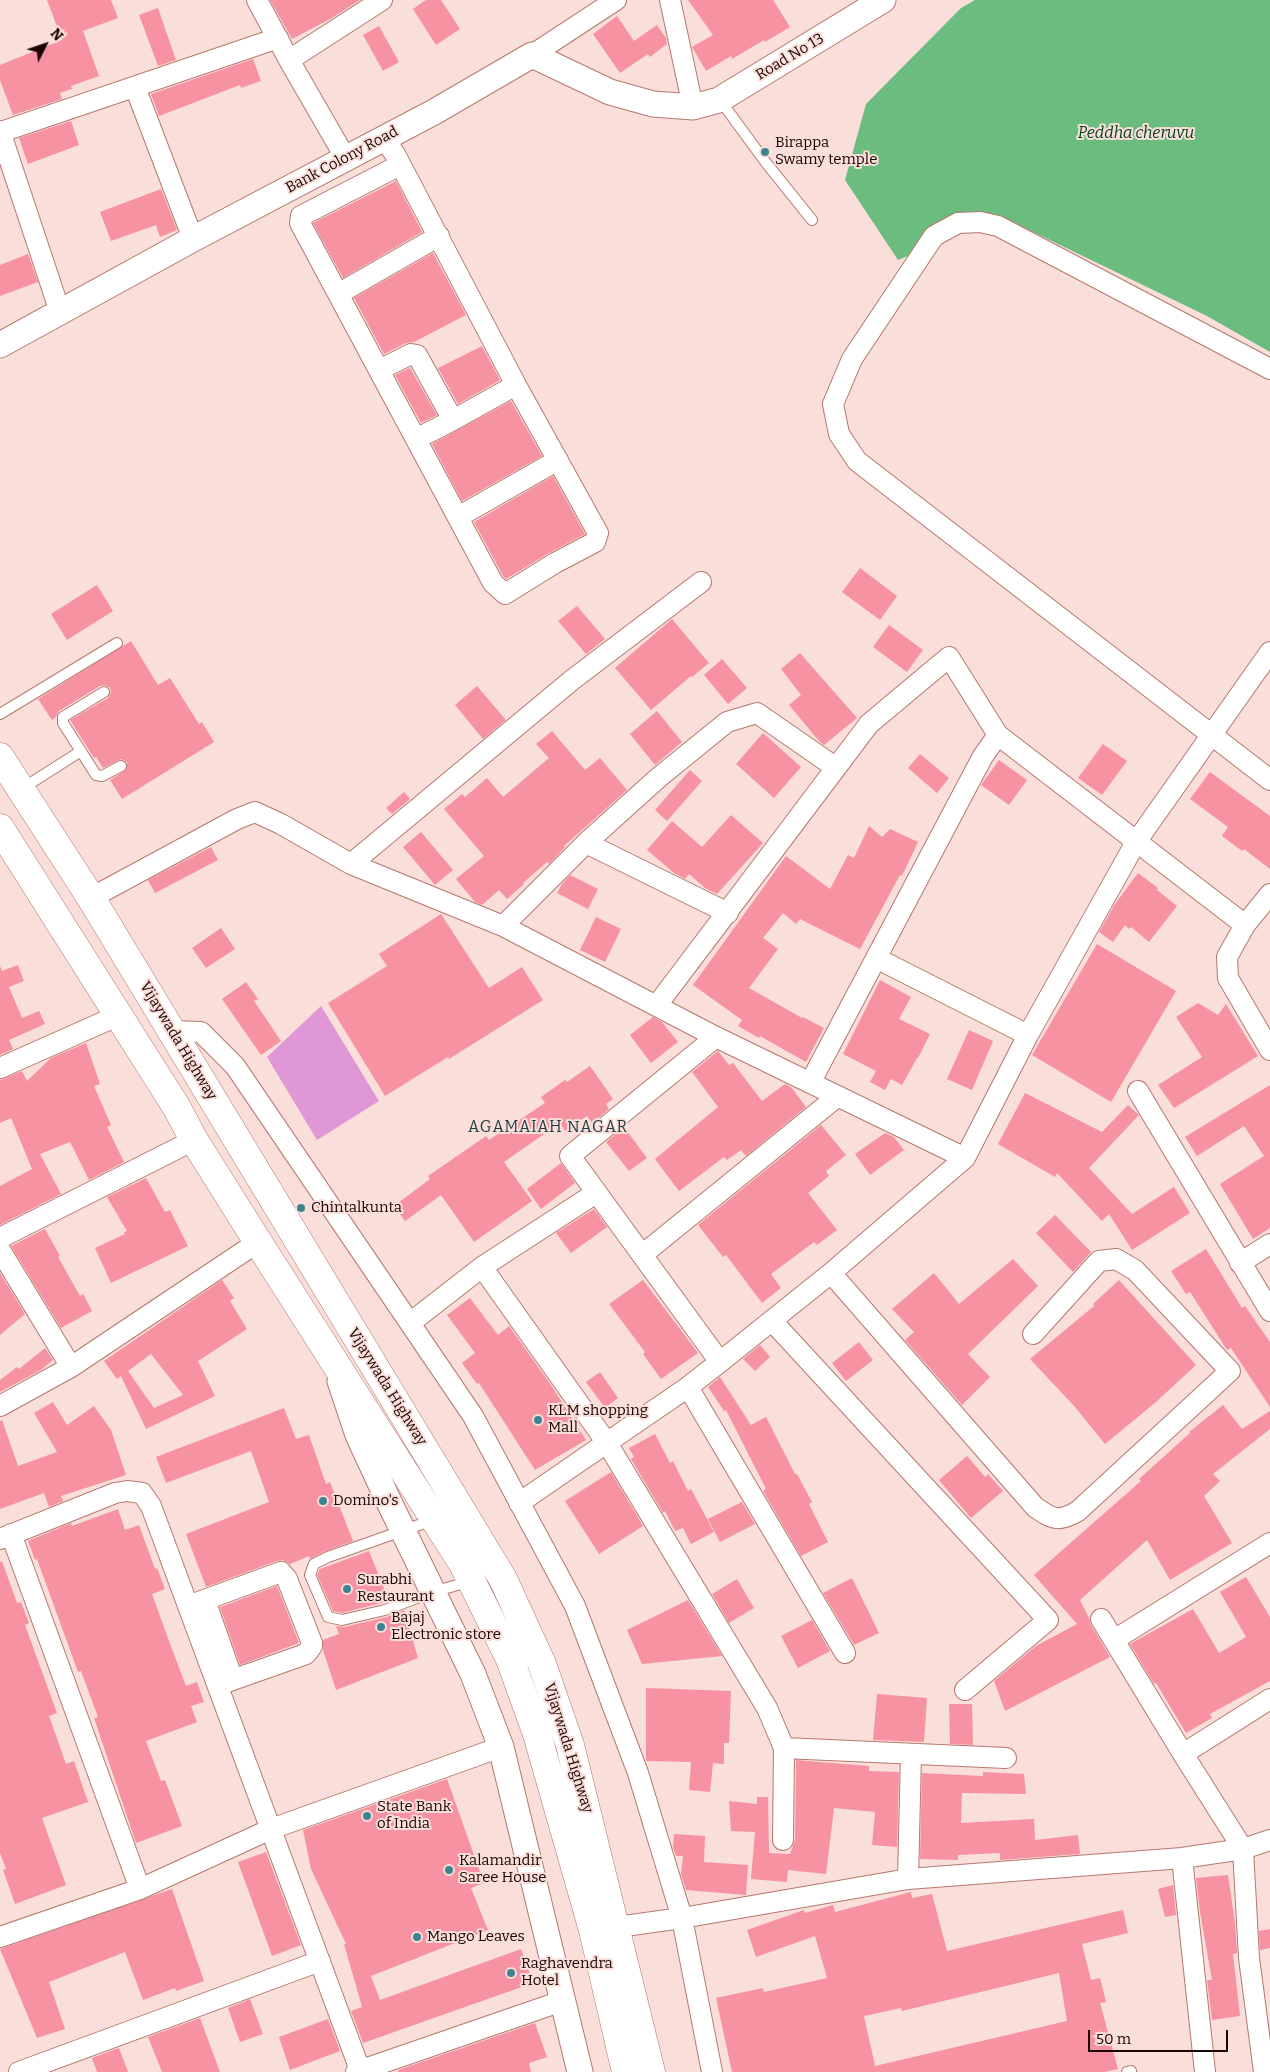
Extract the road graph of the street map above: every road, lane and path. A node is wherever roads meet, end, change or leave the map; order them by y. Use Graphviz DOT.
graph roads {
  1 [pos="257,0"];
  2 [pos="382,0"];
  3 [pos="616,0"];
  4 [pos="670,0"];
  5 [pos="883,0"];
  6 [pos="278,38"];
  7 [pos="532,55"];
  8 [pos="289,60"];
  9 [pos="135,86"];
  10 [pos="719,100"];
  11 [pos="693,107"];
  12 [pos="0,131"];
  13 [pos="385,139"];
  14 [pos="346,159"];
  15 [pos="400,166"];
  16 [pos="812,220"];
  17 [pos="439,236"];
  18 [pos="193,239"];
  19 [pos="338,294"];
  20 [pos="60,312"];
  21 [pos="0,345"];
  22 [pos="1270,368"];
  23 [pos="379,370"];
  24 [pos="516,385"];
  25 [pos="453,420"];
  26 [pos="416,439"];
  27 [pos="558,460"];
  28 [pos="458,517"];
  29 [pos="701,582"];
  30 [pos="117,643"];
  31 [pos="1270,652"];
  32 [pos="104,692"];
  33 [pos="0,714"];
  34 [pos="998,735"];
  35 [pos="1210,735"];
  36 [pos="81,751"];
  37 [pos="0,756"];
  38 [pos="121,766"];
  39 [pos="836,767"];
  40 [pos="1270,780"];
  41 [pos="21,789"];
  42 [pos="0,828"];
  43 [pos="1136,842"];
  44 [pos="56,844"];
  45 [pos="586,844"];
  46 [pos="24,864"];
  47 [pos="351,864"];
  48 [pos="1270,894"];
  49 [pos="91,898"];
  50 [pos="728,913"];
  51 [pos="1245,925"];
  52 [pos="503,926"];
  53 [pos="876,958"];
  54 [pos="657,1006"];
  55 [pos="117,1016"];
  56 [pos="172,1031"];
  57 [pos="1028,1035"];
  58 [pos="716,1037"];
  59 [pos="1270,1050"];
  60 [pos="0,1068"];
  61 [pos="810,1083"];
  62 [pos="1138,1091"];
  63 [pos="838,1096"];
  64 [pos="194,1140"];
  65 [pos="965,1158"];
  66 [pos="596,1193"];
  67 [pos="0,1238"];
  68 [pos="258,1242"];
  69 [pos="1270,1244"];
  70 [pos="0,1250"];
  71 [pos="642,1255"];
  72 [pos="1240,1263"];
  73 [pos="482,1268"];
  74 [pos="832,1273"];
  75 [pos="1270,1311"];
  76 [pos="772,1320"];
  77 [pos="410,1323"];
  78 [pos="1033,1334"];
  79 [pos="332,1358"];
  80 [pos="720,1362"];
  81 [pos="71,1367"];
  82 [pos="688,1387"];
  83 [pos="0,1406"];
  84 [pos="607,1443"];
  85 [pos="519,1503"];
  86 [pos="435,1519"];
  87 [pos="403,1531"];
  88 [pos="6,1536"];
  89 [pos="1270,1543"];
  90 [pos="472,1581"];
  91 [pos="433,1592"];
  92 [pos="196,1603"];
  93 [pos="1101,1619"];
  94 [pos="1114,1640"];
  95 [pos="845,1653"];
  96 [pos="225,1682"];
  97 [pos="965,1690"];
  98 [pos="1270,1699"];
  99 [pos="501,1747"];
  100 [pos="784,1748"];
  101 [pos="911,1754"];
  102 [pos="1182,1754"];
  103 [pos="1006,1758"];
  104 [pos="271,1829"];
  105 [pos="783,1840"];
  106 [pos="1270,1840"];
  107 [pos="1243,1849"];
  108 [pos="1182,1858"];
  109 [pos="908,1879"];
  110 [pos="140,1889"];
  111 [pos="682,1918"];
  112 [pos="617,1927"];
  113 [pos="2,1932"];
  114 [pos="320,1961"];
  115 [pos="562,2001"];
  116 [pos="358,2071"];
  117 [pos="19,2072"];
  118 [pos="580,2072"];
  119 [pos="626,2072"];
  120 [pos="651,2072"];
  121 [pos="712,2072"];
  122 [pos="1205,2072"];
  123 [pos="1264,2072"];
  1 -- 6 [label="street"];
  2 -- 8 [label="street"];
  3 -- 7 [label="street"];
  4 -- 11 [label="street"];
  5 -- 10 [label="street, Road No 13"];
  6 -- 8 [label="street"];
  6 -- 9 [label="street"];
  7 -- 11 [label="street"];
  7 -- 13 [label="street, Bank Colony Road"];
  8 -- 14 [label="street"];
  9 -- 12 [label="street"];
  9 -- 18 [label="street"];
  10 -- 11 [label="street, Road No 13"];
  10 -- 16 [label="lane"];
  12 -- 20 [label="street"];
  13 -- 14 [label="street, Bank Colony Road"];
  13 -- 15 [label="street"];
  14 -- 18 [label="street, Bank Colony Road"];
  15 -- 17 [label="street"];
  15 -- 19 [label="street"];
  17 -- 19 [label="street"];
  17 -- 24 [label="street"];
  18 -- 20 [label="street, Bank Colony Road"];
  19 -- 23 [label="street"];
  20 -- 21 [label="street, Bank Colony Road"];
  22 -- 35 [label="street"];
  23 -- 25 [label="street"];
  23 -- 26 [label="street"];
  24 -- 25 [label="street"];
  24 -- 27 [label="street"];
  25 -- 26 [label="street"];
  26 -- 28 [label="street"];
  27 -- 28 [label="street"];
  27 -- 28 [label="street"];
  29 -- 47 [label="street"];
  30 -- 33 [label="lane"];
  31 -- 35 [label="street"];
  32 -- 36 [label="lane"];
  34 -- 39 [label="street"];
  34 -- 43 [label="street"];
  34 -- 53 [label="street"];
  35 -- 40 [label="street"];
  35 -- 43 [label="street"];
  36 -- 38 [label="lane"];
  36 -- 41 [label="lane"];
  37 -- 41 [label="highway, Vijaywada Highway"];
  39 -- 45 [label="street"];
  39 -- 50 [label="street"];
  41 -- 44 [label="highway, Vijaywada Highway"];
  42 -- 46 [label="highway, Vijaywada Highway"];
  43 -- 51 [label="street"];
  43 -- 57 [label="street"];
  44 -- 46 [label="highway"];
  44 -- 49 [label="highway, Vijaywada Highway"];
  45 -- 50 [label="street"];
  45 -- 52 [label="street"];
  46 -- 55 [label="highway, Vijaywada Highway"];
  47 -- 49 [label="street"];
  47 -- 52 [label="street"];
  48 -- 51 [label="street"];
  49 -- 56 [label="highway, Vijaywada Highway"];
  50 -- 54 [label="street"];
  51 -- 59 [label="street"];
  52 -- 54 [label="street"];
  53 -- 57 [label="street"];
  53 -- 61 [label="street"];
  54 -- 58 [label="street"];
  55 -- 60 [label="street"];
  55 -- 64 [label="highway, Vijaywada Highway"];
  56 -- 77 [label="street"];
  56 -- 112 [label="highway, Vijaywada Highway"];
  57 -- 65 [label="street"];
  58 -- 61 [label="street"];
  58 -- 66 [label="street"];
  61 -- 63 [label="street"];
  62 -- 72 [label="street"];
  63 -- 65 [label="street"];
  63 -- 71 [label="street"];
  64 -- 67 [label="street"];
  64 -- 68 [label="highway, Vijaywada Highway"];
  65 -- 74 [label="street"];
  66 -- 71 [label="street"];
  66 -- 73 [label="street"];
  68 -- 79 [label="highway, Vijaywada Highway"];
  68 -- 81 [label="street"];
  69 -- 72 [label="street"];
  70 -- 81 [label="street"];
  71 -- 80 [label="street"];
  72 -- 75 [label="street"];
  73 -- 77 [label="street"];
  73 -- 84 [label="street"];
  74 -- 76 [label="street"];
  74 -- 78 [label="street"];
  76 -- 80 [label="street"];
  76 -- 97 [label="street"];
  77 -- 85 [label="street"];
  79 -- 86 [label="highway, Vijaywada Highway"];
  79 -- 87 [label="street"];
  80 -- 82 [label="street"];
  81 -- 83 [label="street"];
  82 -- 84 [label="street"];
  82 -- 95 [label="street"];
  84 -- 85 [label="street"];
  84 -- 100 [label="street"];
  85 -- 111 [label="street"];
  86 -- 87 [label="lane"];
  86 -- 90 [label="highway, Vijaywada Highway"];
  87 -- 91 [label="street"];
  87 -- 91 [label="lane"];
  88 -- 92 [label="street"];
  88 -- 110 [label="street"];
  89 -- 94 [label="street"];
  90 -- 91 [label="lane"];
  90 -- 119 [label="highway, Vijaywada Highway"];
  91 -- 99 [label="street"];
  92 -- 96 [label="street"];
  92 -- 96 [label="street"];
  93 -- 94 [label="street"];
  94 -- 102 [label="street"];
  96 -- 104 [label="street"];
  98 -- 102 [label="street"];
  99 -- 104 [label="street"];
  99 -- 115 [label="street"];
  100 -- 101 [label="street"];
  100 -- 105 [label="street"];
  101 -- 103 [label="street"];
  101 -- 109 [label="street"];
  102 -- 107 [label="street"];
  104 -- 110 [label="street"];
  104 -- 114 [label="street"];
  106 -- 107 [label="street"];
  107 -- 108 [label="street"];
  107 -- 123 [label="street"];
  108 -- 109 [label="street"];
  108 -- 122 [label="street"];
  109 -- 111 [label="street"];
  110 -- 113 [label="street"];
  111 -- 112 [label="street"];
  111 -- 121 [label="street"];
  112 -- 120 [label="highway, Vijaywada Highway"];
  114 -- 116 [label="street"];
  114 -- 117 [label="street"];
  115 -- 116 [label="street"];
  115 -- 118 [label="street"];
}
